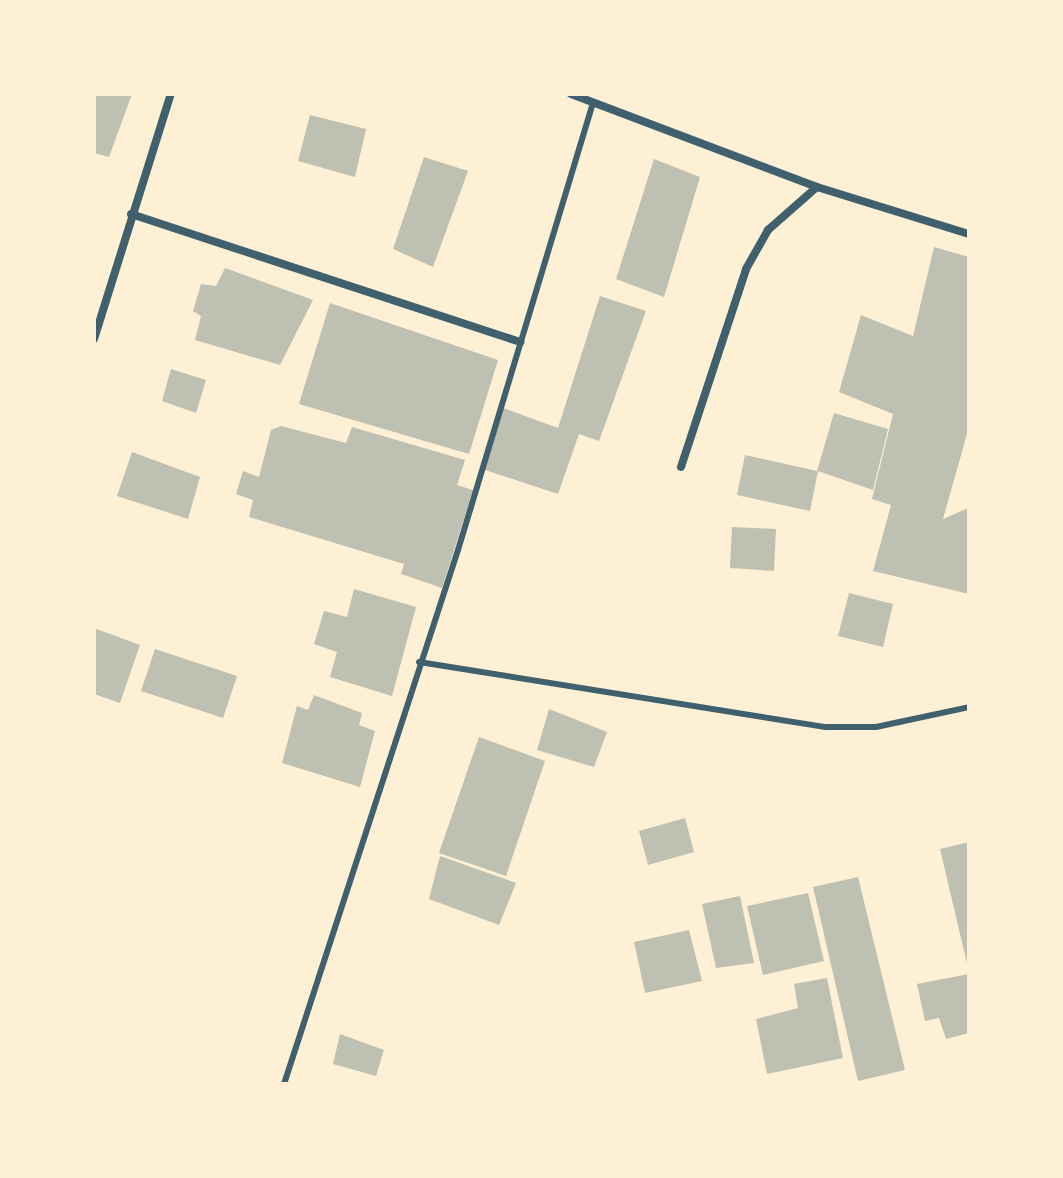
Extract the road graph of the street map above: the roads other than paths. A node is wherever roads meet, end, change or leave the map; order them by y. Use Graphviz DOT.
graph roads {
  1 [pos="171,94"];
  2 [pos="571,94"];
  3 [pos="593,102"];
  4 [pos="817,187"];
  5 [pos="131,214"];
  6 [pos="969,234"];
  7 [pos="94,339"];
  8 [pos="521,342"];
  9 [pos="681,467"];
  10 [pos="419,662"];
  11 [pos="969,707"];
  12 [pos="284,1084"];
  1 -- 5 [label="street"];
  2 -- 3 [label="street"];
  3 -- 4 [label="street"];
  3 -- 8 [label="lane"];
  4 -- 6 [label="street"];
  4 -- 9 [label="street"];
  5 -- 7 [label="street"];
  5 -- 8 [label="street"];
  8 -- 10 [label="lane"];
  10 -- 11 [label="lane"];
  10 -- 12 [label="lane"];
}
